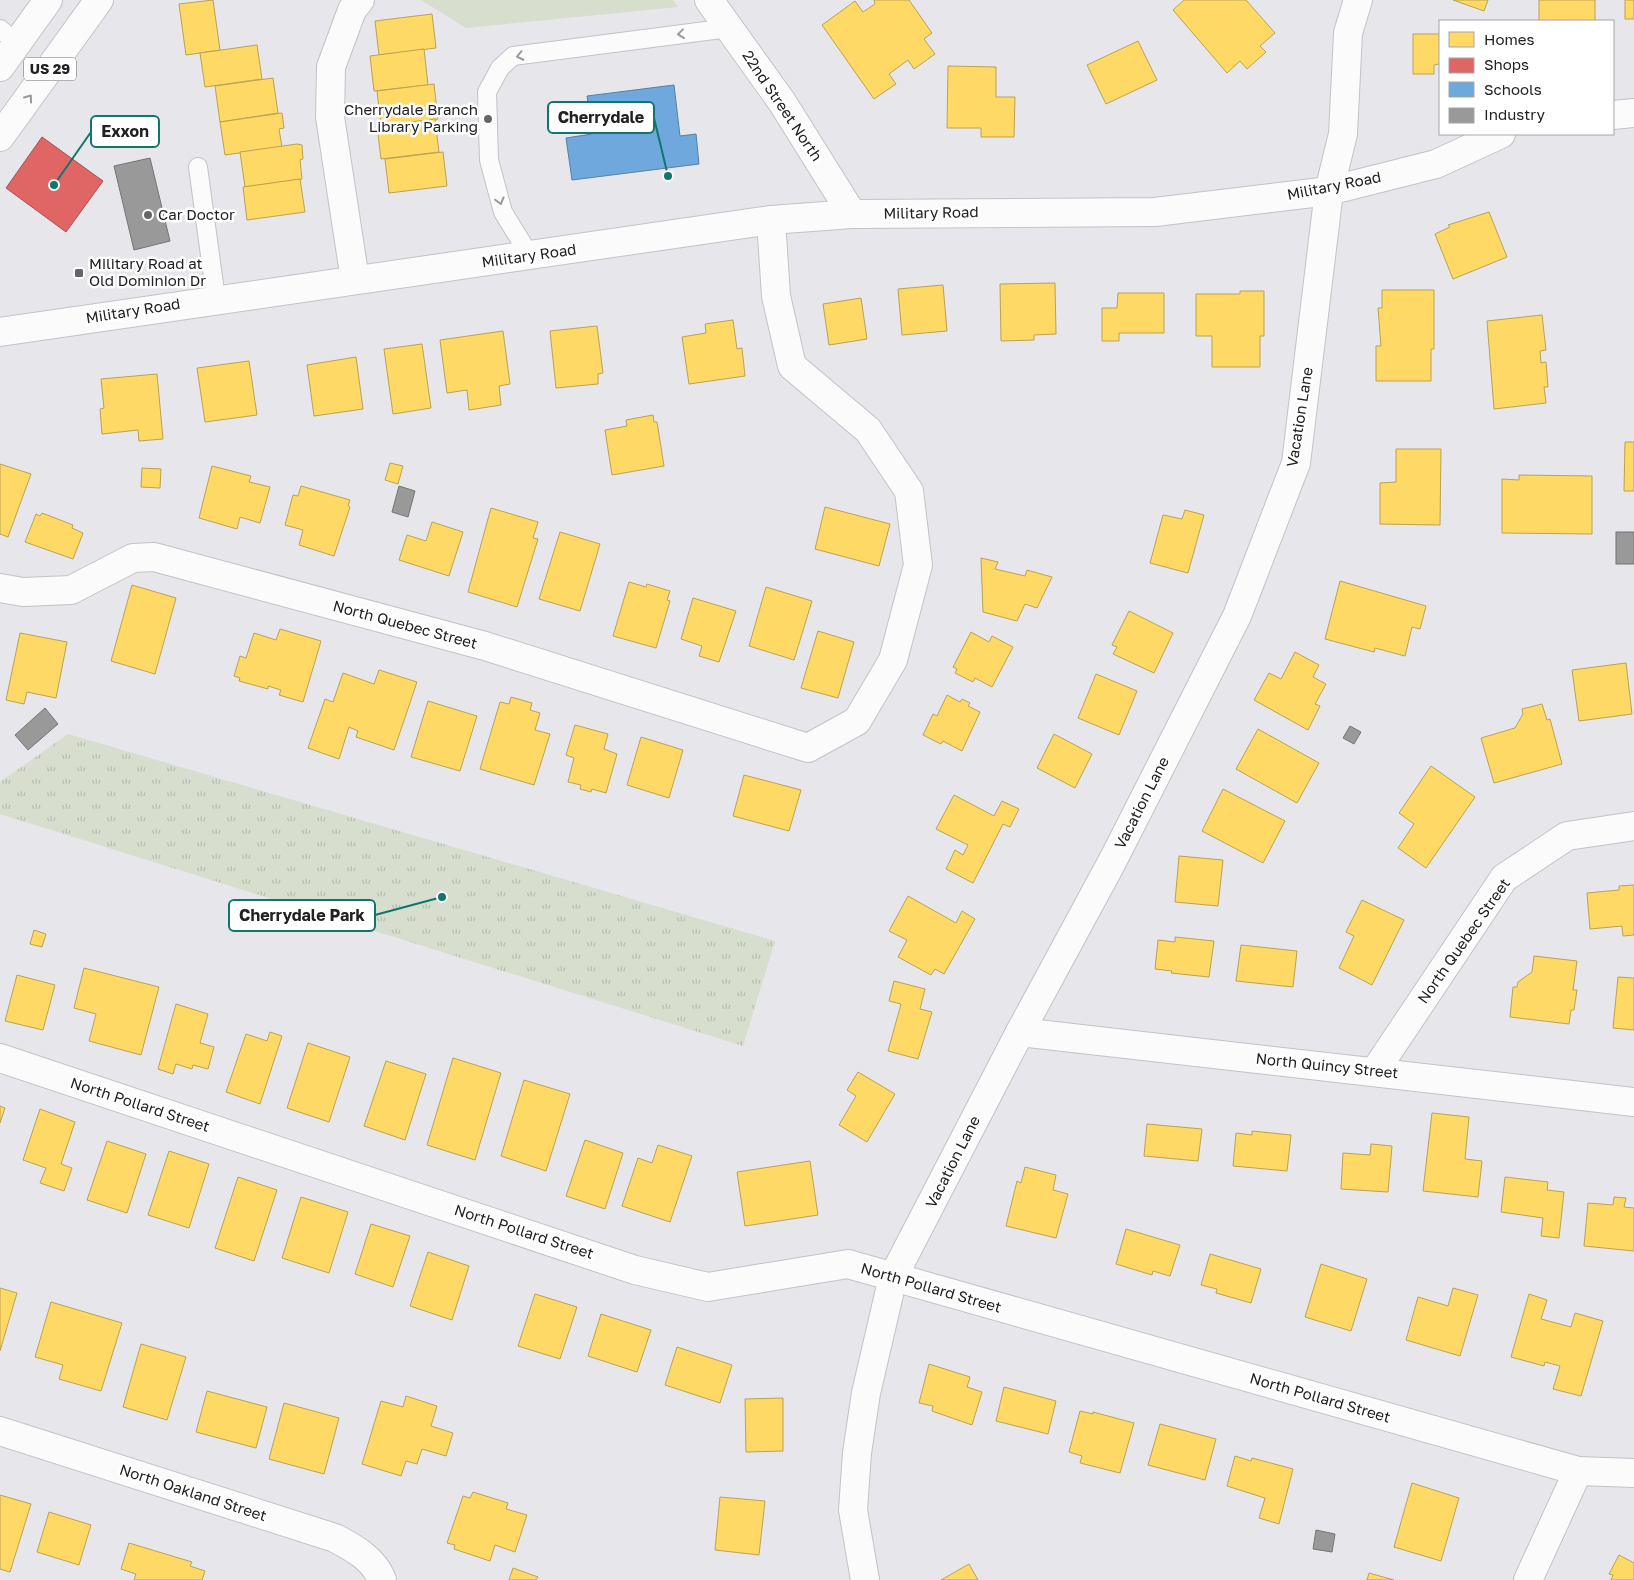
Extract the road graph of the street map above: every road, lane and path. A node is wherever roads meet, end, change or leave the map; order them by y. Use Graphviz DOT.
graph roads {
  1 [pos="48,0"];
  2 [pos="99,0"];
  3 [pos="360,0"];
  4 [pos="709,0"];
  5 [pos="1358,0"];
  6 [pos="729,28"];
  7 [pos="9,36"];
  8 [pos="0,67"];
  9 [pos="1634,113"];
  10 [pos="1614,115"];
  11 [pos="1499,135"];
  12 [pos="0,137"];
  13 [pos="198,167"];
  14 [pos="1328,191"];
  15 [pos="852,214"];
  16 [pos="771,220"];
  17 [pos="530,256"];
  18 [pos="355,280"];
  19 [pos="216,299"];
  20 [pos="0,332"];
  21 [pos="0,588"];
  22 [pos="1634,826"];
  23 [pos="1020,1032"];
  24 [pos="0,1058"];
  25 [pos="1376,1071"];
  26 [pos="1634,1102"];
  27 [pos="893,1277"];
  28 [pos="0,1431"];
  29 [pos="1578,1471"];
  30 [pos="1634,1473"];
  31 [pos="380,1574"];
  32 [pos="864,1580"];
  33 [pos="1528,1580"];
  1 -- 7 [label="street, US 29"];
  12 -- 2 [label="street, US 29, one-way"];
  3 -- 18 [label="street"];
  4 -- 6 [label="street, 22nd Street North"];
  5 -- 14 [label="street, Vacation Lane"];
  6 -- 15 [label="street, 22nd Street North"];
  6 -- 17 [label="lane, one-way"];
  7 -- 8 [label="street, US 29"];
  9 -- 10 [label="street"];
  11 -- 14 [label="street, Military Road"];
  13 -- 19 [label="lane"];
  14 -- 15 [label="street, Military Road"];
  14 -- 23 [label="street, Vacation Lane"];
  15 -- 16 [label="street, Military Road"];
  16 -- 17 [label="street, Military Road"];
  16 -- 21 [label="street, North Quebec Street"];
  17 -- 18 [label="street, Military Road"];
  18 -- 19 [label="street, Military Road"];
  19 -- 20 [label="street, Military Road"];
  22 -- 25 [label="street, North Quebec Street"];
  23 -- 25 [label="street, North Quincy Street"];
  23 -- 27 [label="street, Vacation Lane"];
  24 -- 27 [label="street, North Pollard Street"];
  25 -- 26 [label="street, North Quincy Street"];
  27 -- 29 [label="street, North Pollard Street"];
  27 -- 32 [label="street, Vacation Lane"];
  28 -- 31 [label="street, North Oakland Street"];
  29 -- 30 [label="street, North Pollard Street"];
  29 -- 33 [label="street"];
}
